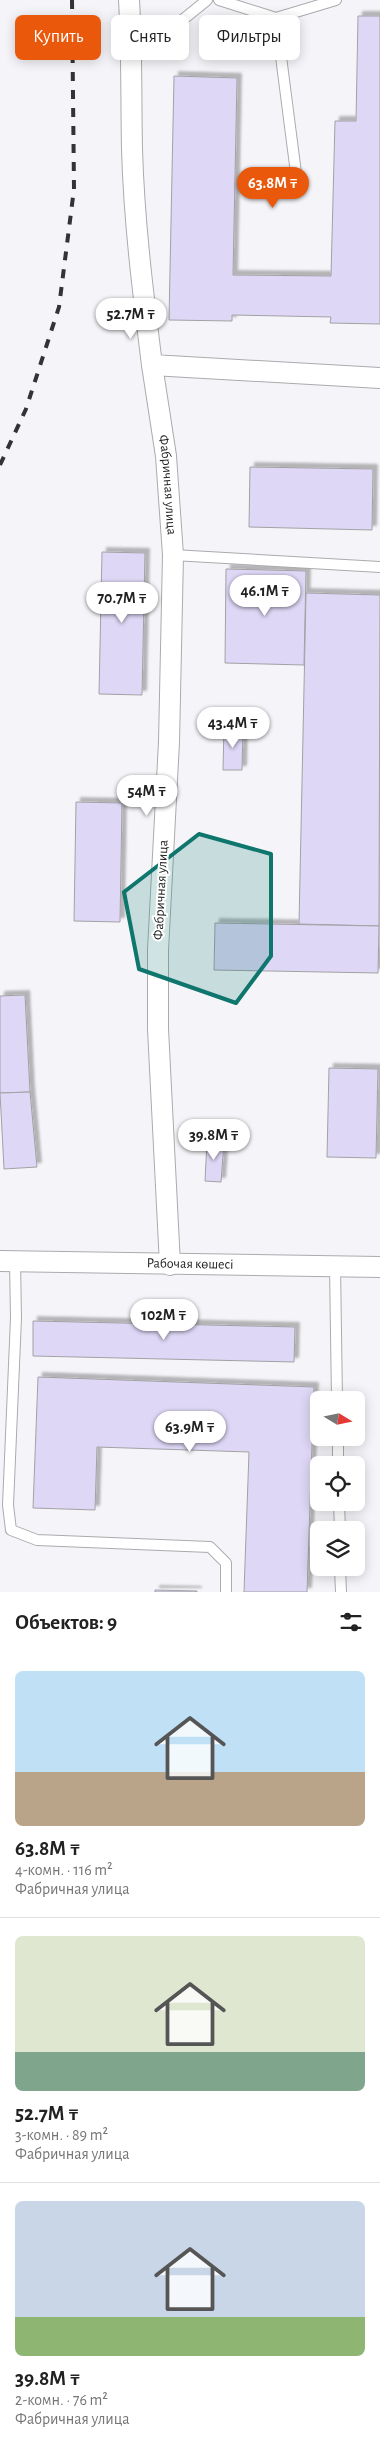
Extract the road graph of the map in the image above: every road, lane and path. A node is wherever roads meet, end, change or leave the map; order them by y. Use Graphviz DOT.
graph roads {
  1 [pos="129,0"];
  2 [pos="206,0"];
  3 [pos="219,0"];
  4 [pos="336,0"];
  5 [pos="130,15"];
  6 [pos="188,15"];
  7 [pos="266,15"];
  8 [pos="286,15"];
  9 [pos="133,60"];
  10 [pos="281,60"];
  11 [pos="296,173"];
  12 [pos="152,365"];
  13 [pos="380,378"];
  14 [pos="173,555"];
  15 [pos="380,567"];
  16 [pos="7,1261"];
  17 [pos="170,1265"];
  18 [pos="335,1266"];
  19 [pos="380,1267"];
  20 [pos="337,1391"];
  21 [pos="340,1576"];
  22 [pos="226,1592"];
  23 [pos="341,1592"];
  1 -- 5 [label="street, Фабричная улица"];
  2 -- 6 [label="lane"];
  3 -- 7 [label="lane"];
  4 -- 8 [label="lane"];
  9 -- 12 [label="street, Фабричная улица"];
  10 -- 11 [label="lane"];
  12 -- 13 [label="street"];
  12 -- 14 [label="street, Фабричная улица"];
  14 -- 15 [label="lane"];
  14 -- 17 [label="street, Фабричная улица"];
  16 -- 17 [label="street, Рабочая көшесі"];
  16 -- 22 [label="lane"];
  17 -- 18 [label="street, Рабочая көшесі"];
  18 -- 19 [label="street, Рабочая көшесі"];
  18 -- 20 [label="lane"];
  21 -- 23 [label="lane"];
}
